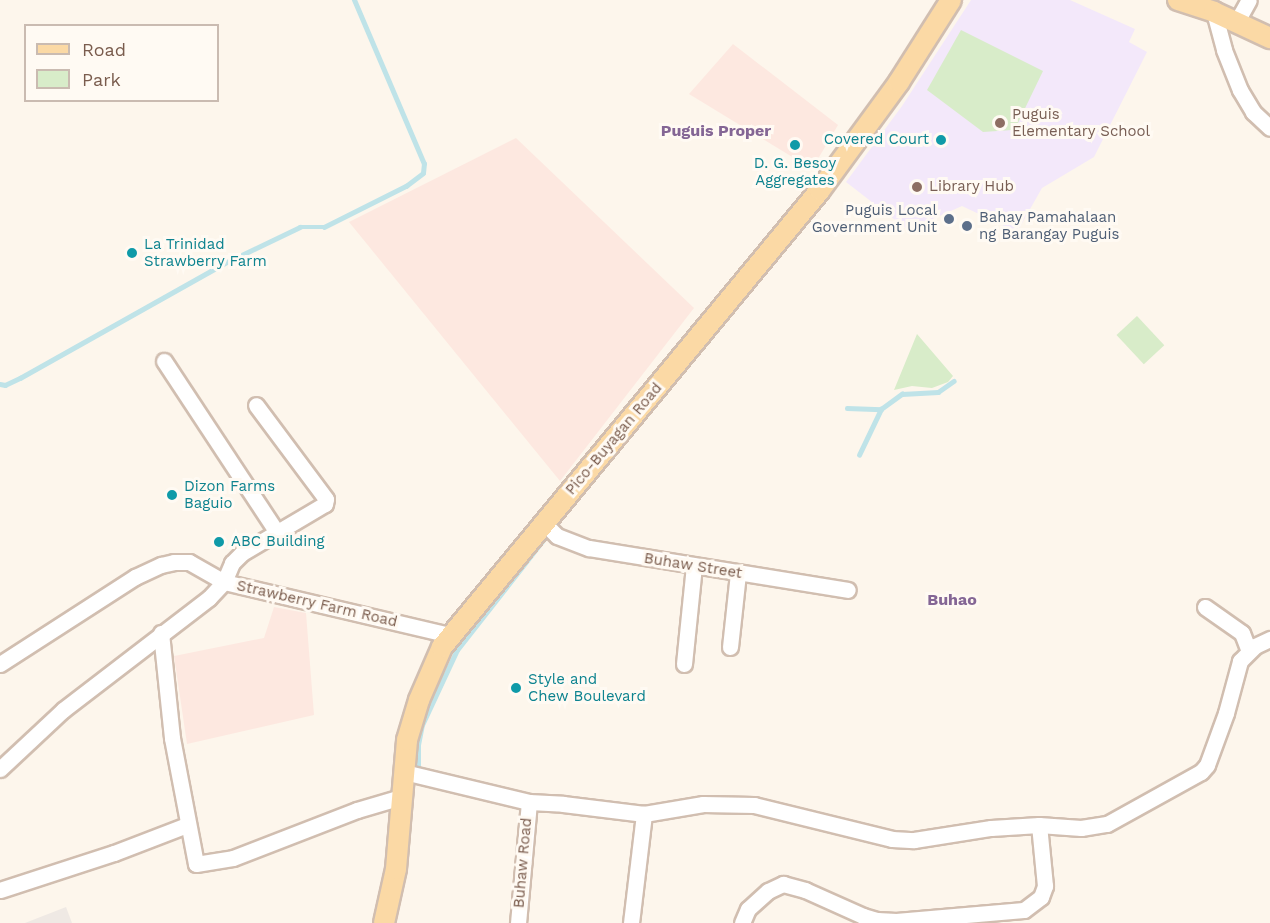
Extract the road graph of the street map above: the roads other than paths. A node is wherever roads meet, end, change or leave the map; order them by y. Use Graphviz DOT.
graph roads {
  1 [pos="951,0"];
  2 [pos="1178,0"];
  3 [pos="1249,0"];
  4 [pos="1214,12"];
  5 [pos="1236,22"];
  6 [pos="1270,38"];
  7 [pos="1270,128"];
  8 [pos="164,361"];
  9 [pos="256,405"];
  10 [pos="550,529"];
  11 [pos="276,531"];
  12 [pos="694,566"];
  13 [pos="738,573"];
  14 [pos="224,582"];
  15 [pos="849,590"];
  16 [pos="1205,607"];
  17 [pos="160,633"];
  18 [pos="450,636"];
  19 [pos="1270,639"];
  20 [pos="730,647"];
  21 [pos="1249,651"];
  22 [pos="0,664"];
  23 [pos="684,664"];
  24 [pos="0,770"];
  25 [pos="404,772"];
  26 [pos="401,797"];
  27 [pos="529,802"];
  28 [pos="644,814"];
  29 [pos="187,825"];
  30 [pos="1039,825"];
  31 [pos="0,890"];
  32 [pos="384,923"];
  33 [pos="518,923"];
  34 [pos="631,923"];
  35 [pos="741,923"];
  1 -- 10 [label="main road, Pico-Buyagan Road"];
  2 -- 4 [label="main road"];
  3 -- 5 [label="street"];
  4 -- 5 [label="main road"];
  4 -- 7 [label="street"];
  5 -- 6 [label="main road"];
  8 -- 11 [label="street"];
  9 -- 11 [label="street"];
  10 -- 12 [label="street, Buhaw Street"];
  10 -- 18 [label="main road, Pico-Buyagan Road"];
  11 -- 14 [label="street"];
  12 -- 13 [label="street, Buhaw Street"];
  12 -- 23 [label="street"];
  13 -- 15 [label="street, Buhaw Street"];
  13 -- 20 [label="street"];
  14 -- 17 [label="street"];
  14 -- 18 [label="street, Strawberry Farm Road"];
  14 -- 22 [label="street, Strawberry Farm Road"];
  16 -- 21 [label="street"];
  17 -- 24 [label="street"];
  17 -- 29 [label="street"];
  18 -- 25 [label="main road, Pico-Buyagan Road"];
  19 -- 21 [label="street"];
  21 -- 30 [label="street"];
  25 -- 26 [label="main road, Pico-Buyagan Road"];
  25 -- 27 [label="street"];
  26 -- 29 [label="street"];
  26 -- 32 [label="main road, Pico-Buyagan Road"];
  27 -- 28 [label="street"];
  27 -- 33 [label="street, Buhaw Road"];
  28 -- 30 [label="street"];
  28 -- 34 [label="street"];
  29 -- 31 [label="street"];
  30 -- 35 [label="street"];
}
